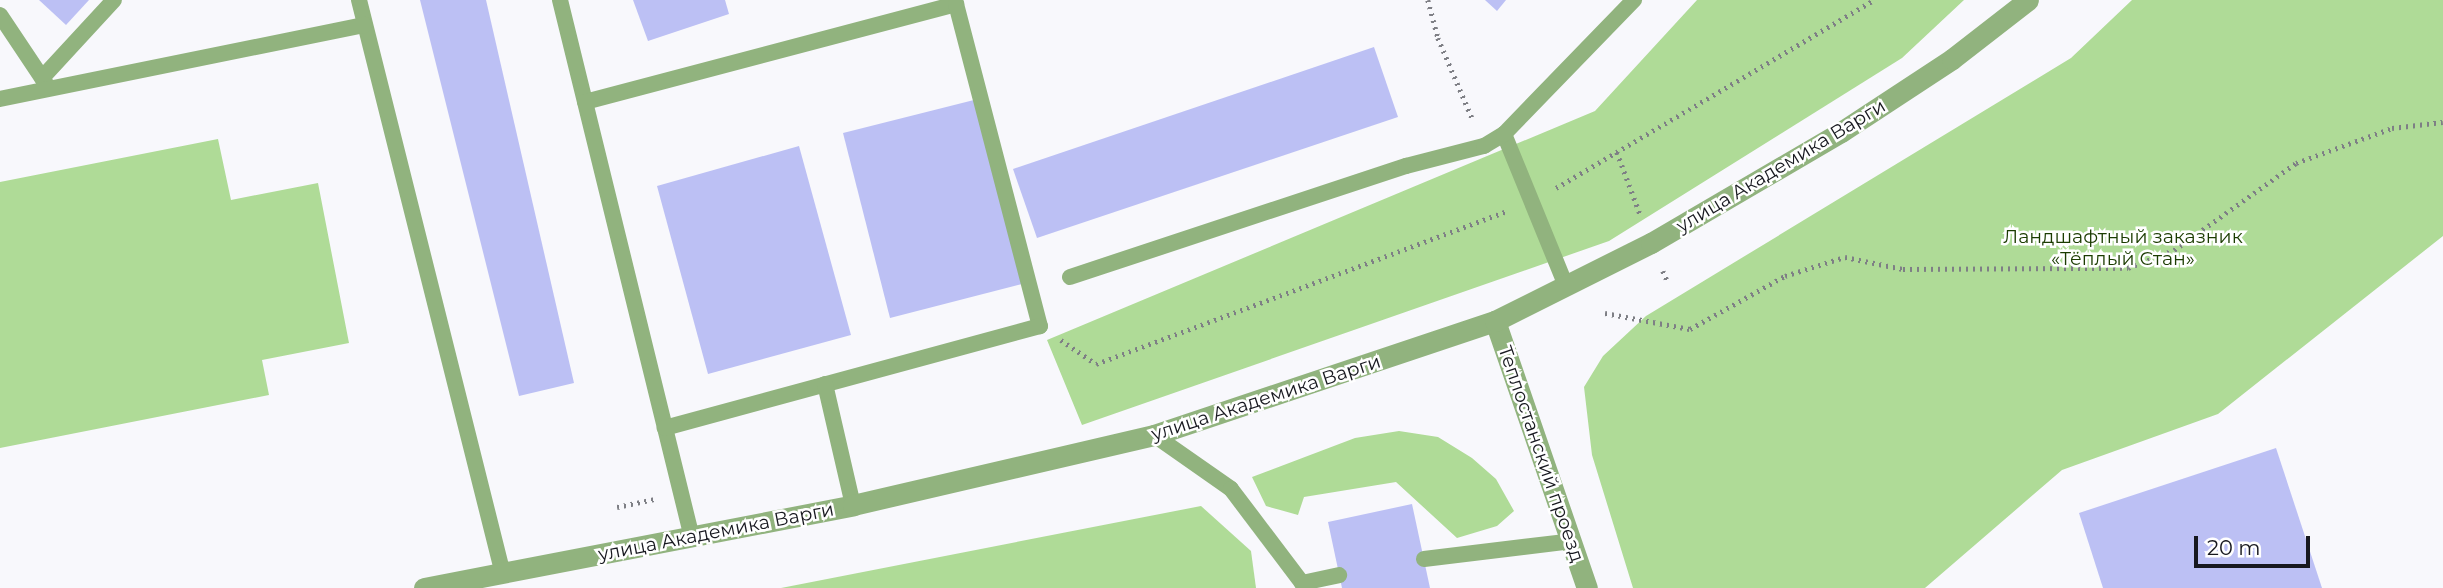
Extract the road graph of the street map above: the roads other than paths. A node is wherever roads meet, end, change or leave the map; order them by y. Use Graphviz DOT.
graph roads {
  1 [pos="114,0"];
  2 [pos="359,0"];
  3 [pos="560,0"];
  4 [pos="1634,0"];
  5 [pos="2028,0"];
  6 [pos="0,15"];
  7 [pos="365,24"];
  8 [pos="45,83"];
  9 [pos="0,99"];
  10 [pos="585,102"];
  11 [pos="1504,134"];
  12 [pos="1070,277"];
  13 [pos="1567,288"];
  14 [pos="1495,321"];
  15 [pos="825,384"];
  16 [pos="665,428"];
  17 [pos="1154,435"];
  18 [pos="853,505"];
  19 [pos="692,538"];
  20 [pos="1572,541"];
  21 [pos="1424,558"];
  22 [pos="503,574"];
  23 [pos="1339,575"];
  24 [pos="424,588"];
  25 [pos="1587,588"];
  1 -- 8 [label="lane"];
  2 -- 7 [label="lane"];
  3 -- 10 [label="lane"];
  4 -- 11 [label="lane"];
  5 -- 13 [label="street, улица Академика Варги"];
  6 -- 8 [label="lane"];
  7 -- 8 [label="lane"];
  7 -- 22 [label="lane"];
  8 -- 9 [label="lane"];
  10 -- 15 [label="lane"];
  10 -- 16 [label="lane"];
  11 -- 12 [label="lane"];
  11 -- 13 [label="lane"];
  13 -- 14 [label="street, улица Академика Варги"];
  14 -- 17 [label="street, улица Академика Варги"];
  14 -- 20 [label="street, Теплостанский проезд"];
  15 -- 16 [label="lane"];
  15 -- 18 [label="lane"];
  16 -- 19 [label="lane"];
  17 -- 18 [label="street, улица Академика Варги"];
  17 -- 23 [label="lane"];
  18 -- 19 [label="street, улица Академика Варги"];
  19 -- 22 [label="street, улица Академика Варги"];
  20 -- 21 [label="lane"];
  20 -- 25 [label="street, Теплостанский проезд"];
  22 -- 24 [label="street, улица Академика Варги"];
}
